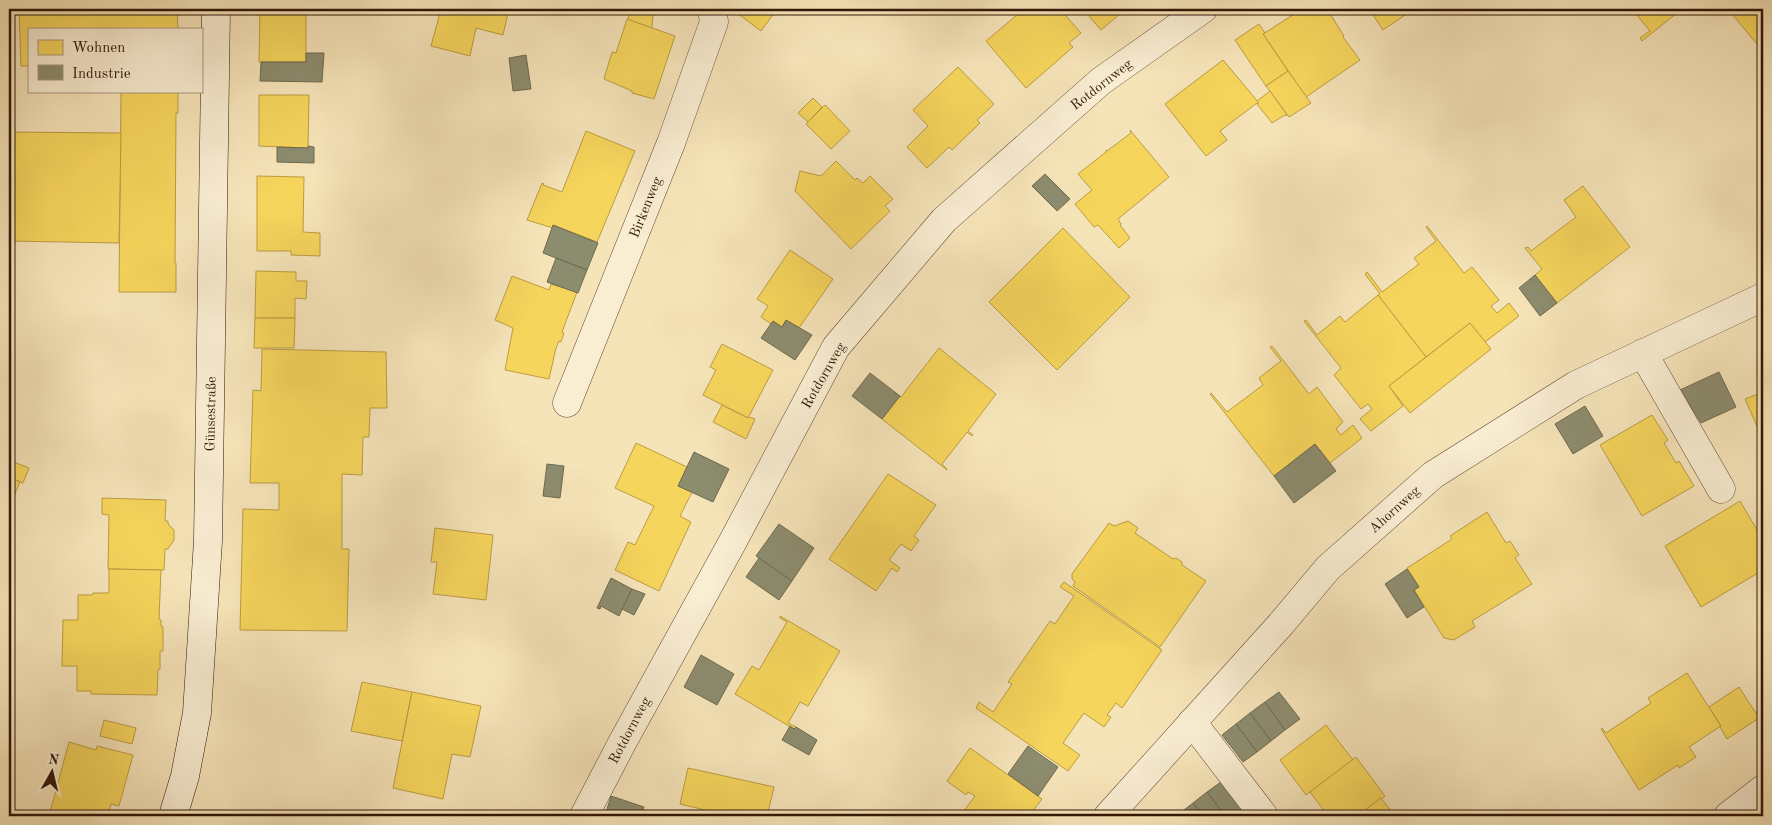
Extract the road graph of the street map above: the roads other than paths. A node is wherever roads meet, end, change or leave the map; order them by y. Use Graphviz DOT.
graph roads {
  1 [pos="216,9"];
  2 [pos="712,9"];
  3 [pos="1203,9"];
  4 [pos="1763,297"];
  5 [pos="1643,354"];
  6 [pos="567,403"];
  7 [pos="1721,489"];
  8 [pos="1192,722"];
  9 [pos="1763,789"];
  10 [pos="173,816"];
  11 [pos="584,816"];
  12 [pos="1108,816"];
  13 [pos="1264,816"];
  14 [pos="1728,816"];
  1 -- 10 [label="street, Günsestraße"];
  2 -- 6 [label="street, Birkenweg"];
  3 -- 11 [label="street, Rotdornweg"];
  4 -- 5 [label="street, Ahornweg"];
  5 -- 7 [label="street"];
  5 -- 8 [label="street, Ahornweg"];
  8 -- 12 [label="street, Ahornweg"];
  8 -- 13 [label="street"];
  9 -- 14 [label="street"];
}
